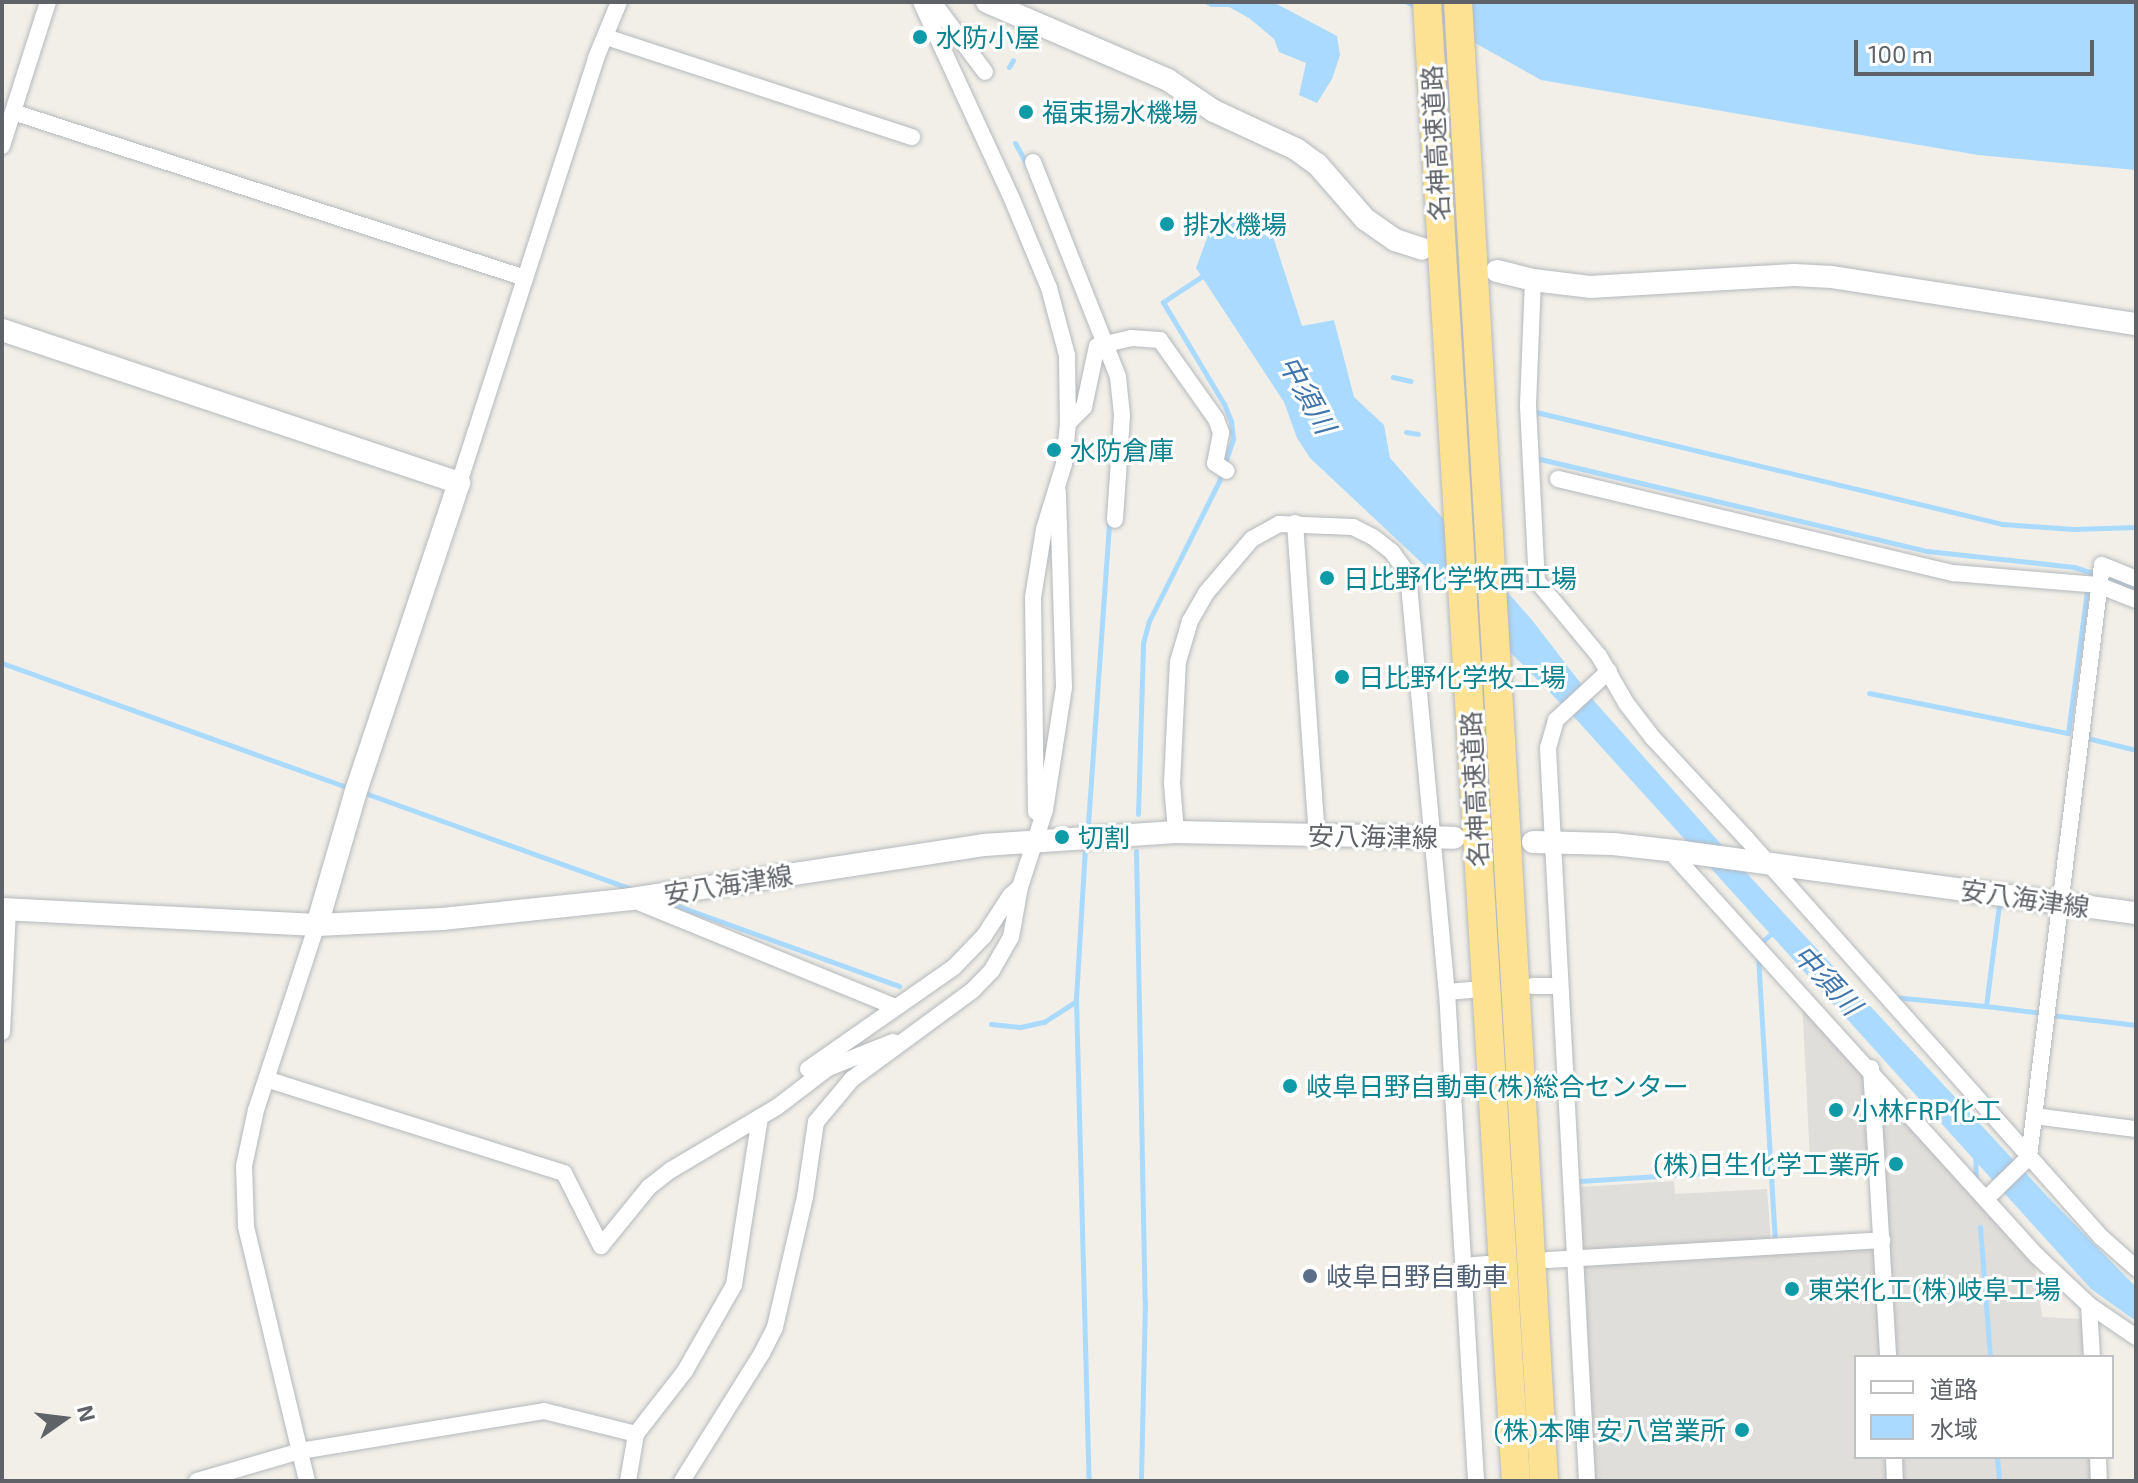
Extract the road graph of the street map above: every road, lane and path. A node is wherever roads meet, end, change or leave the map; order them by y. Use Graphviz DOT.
graph roads {
  1 [pos="48,2"];
  2 [pos="619,2"];
  3 [pos="921,2"];
  4 [pos="933,2"];
  5 [pos="987,2"];
  6 [pos="1427,2"];
  7 [pos="1458,2"];
  8 [pos="606,37"];
  9 [pos="985,72"];
  10 [pos="13,112"];
  11 [pos="912,137"];
  12 [pos="2,146"];
  13 [pos="1033,162"];
  14 [pos="1422,249"];
  15 [pos="1497,271"];
  16 [pos="525,278"];
  17 [pos="1533,280"];
  18 [pos="2136,324"];
  19 [pos="2,330"];
  20 [pos="1105,342"];
  21 [pos="1068,423"];
  22 [pos="1227,471"];
  23 [pos="1558,479"];
  24 [pos="459,483"];
  25 [pos="1058,491"];
  26 [pos="1115,520"];
  27 [pos="1295,523"];
  28 [pos="2136,579"];
  29 [pos="2098,585"];
  30 [pos="2136,600"];
  31 [pos="1604,676"];
  32 [pos="1176,832"];
  33 [pos="1317,835"];
  34 [pos="1430,837"];
  35 [pos="1454,838"];
  36 [pos="1035,841"];
  37 [pos="1542,843"];
  38 [pos="1676,851"];
  39 [pos="1762,862"];
  40 [pos="1020,887"];
  41 [pos="631,899"];
  42 [pos="2058,902"];
  43 [pos="5,910"];
  44 [pos="2136,913"];
  45 [pos="317,925"];
  46 [pos="1533,986"];
  47 [pos="1559,986"];
  48 [pos="1471,990"];
  49 [pos="1447,992"];
  50 [pos="896,1007"];
  51 [pos="2,1032"];
  52 [pos="902,1039"];
  53 [pos="1871,1068"];
  54 [pos="269,1080"];
  55 [pos="777,1107"];
  56 [pos="2034,1116"];
  57 [pos="760,1117"];
  58 [pos="2136,1129"];
  59 [pos="2028,1160"];
  60 [pos="1991,1194"];
  61 [pos="1882,1240"];
  62 [pos="1574,1258"];
  63 [pos="1548,1260"];
  64 [pos="1487,1264"];
  65 [pos="1463,1266"];
  66 [pos="2136,1268"];
  67 [pos="2089,1305"];
  68 [pos="2136,1337"];
  69 [pos="1888,1355"];
  70 [pos="2092,1355"];
  71 [pos="636,1434"];
  72 [pos="300,1451"];
  73 [pos="1894,1459"];
  74 [pos="2098,1459"];
  75 [pos="197,1481"];
  76 [pos="307,1481"];
  77 [pos="628,1481"];
  78 [pos="682,1481"];
  79 [pos="1476,1481"];
  80 [pos="1516,1481"];
  81 [pos="1544,1481"];
  82 [pos="1587,1481"];
  83 [pos="1895,1481"];
  84 [pos="2099,1481"];
  1 -- 10 [label="street"];
  2 -- 8 [label="street"];
  3 -- 21 [label="street"];
  4 -- 9 [label="street"];
  5 -- 14 [label="street"];
  6 -- 80 [label="highway, 名神高速道路"];
  7 -- 81 [label="highway, 名神高速道路"];
  8 -- 11 [label="street"];
  8 -- 16 [label="street"];
  10 -- 12 [label="street"];
  10 -- 16 [label="street"];
  13 -- 20 [label="street"];
  15 -- 17 [label="street"];
  16 -- 24 [label="street"];
  17 -- 18 [label="street"];
  17 -- 31 [label="street"];
  19 -- 24 [label="street"];
  20 -- 21 [label="street"];
  20 -- 22 [label="street"];
  20 -- 26 [label="street"];
  21 -- 25 [label="street"];
  23 -- 29 [label="street"];
  24 -- 45 [label="street"];
  25 -- 36 [label="street"];
  25 -- 36 [label="street"];
  27 -- 32 [label="street"];
  27 -- 33 [label="street"];
  27 -- 34 [label="street"];
  28 -- 29 [label="street"];
  29 -- 30 [label="street"];
  29 -- 42 [label="street"];
  31 -- 37 [label="street"];
  31 -- 39 [label="street"];
  32 -- 33 [label="street, 安八海津線"];
  32 -- 36 [label="street, 安八海津線"];
  33 -- 34 [label="street, 安八海津線"];
  34 -- 35 [label="street, 安八海津線"];
  34 -- 49 [label="street"];
  36 -- 40 [label="street"];
  36 -- 41 [label="street, 安八海津線"];
  37 -- 38 [label="street, 安八海津線"];
  37 -- 47 [label="street"];
  38 -- 39 [label="street, 安八海津線"];
  38 -- 53 [label="street"];
  39 -- 42 [label="street, 安八海津線"];
  39 -- 59 [label="street"];
  40 -- 50 [label="street"];
  40 -- 52 [label="street"];
  41 -- 45 [label="street, 安八海津線"];
  41 -- 50 [label="street"];
  42 -- 44 [label="street, 安八海津線"];
  42 -- 56 [label="street"];
  43 -- 45 [label="street, 安八海津線"];
  43 -- 51 [label="street"];
  45 -- 54 [label="street"];
  46 -- 47 [label="street"];
  47 -- 62 [label="street"];
  48 -- 49 [label="street"];
  49 -- 65 [label="street"];
  50 -- 55 [label="street"];
  52 -- 55 [label="street"];
  52 -- 78 [label="street"];
  53 -- 61 [label="street"];
  53 -- 67 [label="street"];
  54 -- 57 [label="street"];
  54 -- 72 [label="street"];
  55 -- 57 [label="street"];
  56 -- 58 [label="street"];
  56 -- 59 [label="street"];
  57 -- 71 [label="street"];
  59 -- 60 [label="street"];
  59 -- 66 [label="street"];
  61 -- 62 [label="street"];
  61 -- 69 [label="street"];
  62 -- 63 [label="street"];
  62 -- 82 [label="street"];
  64 -- 65 [label="street"];
  65 -- 79 [label="street"];
  67 -- 68 [label="street"];
  67 -- 70 [label="street"];
  71 -- 72 [label="street"];
  71 -- 77 [label="street"];
  72 -- 75 [label="street"];
  72 -- 76 [label="street"];
  73 -- 83 [label="street"];
  74 -- 84 [label="street"];
}
